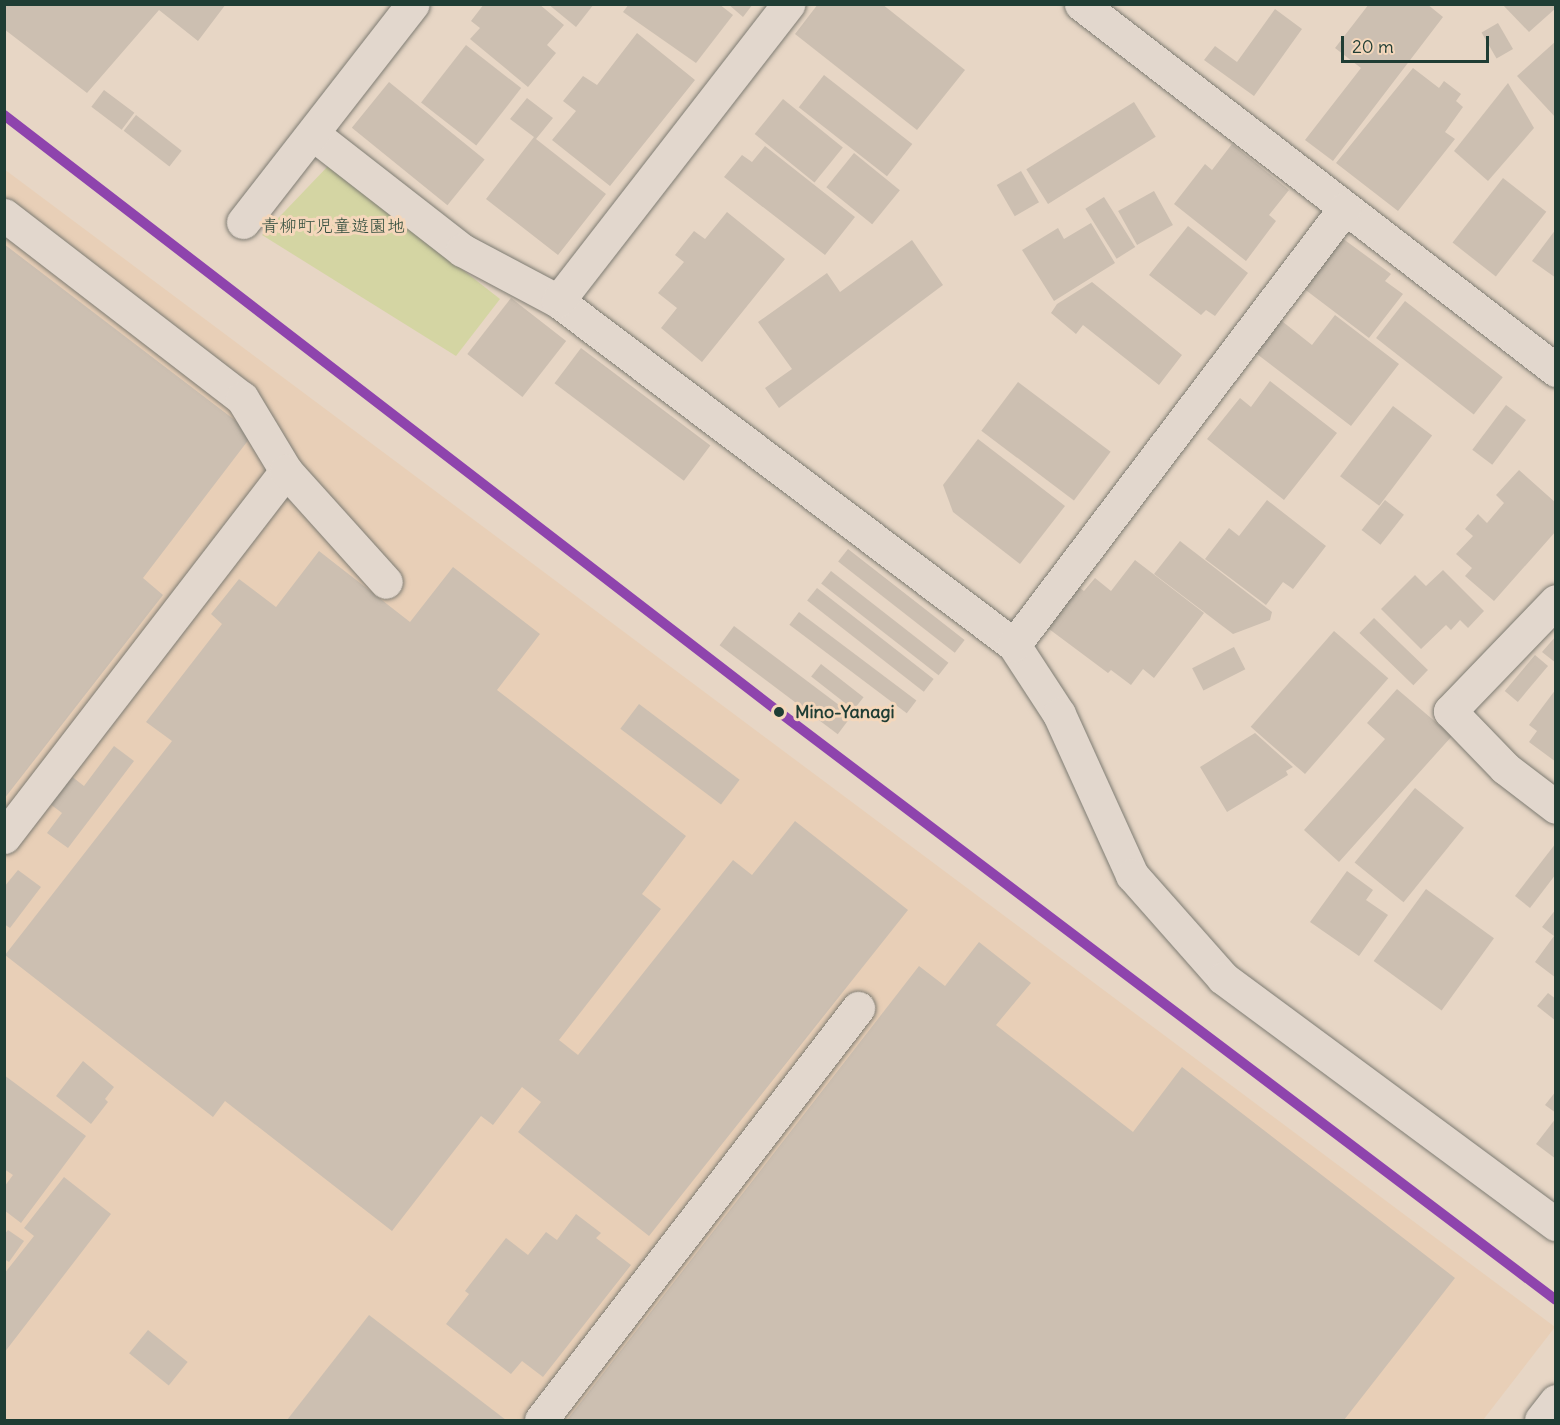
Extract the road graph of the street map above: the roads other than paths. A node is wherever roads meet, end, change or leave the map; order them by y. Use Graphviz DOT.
graph roads {
  1 [pos="414,4"];
  2 [pos="788,4"];
  3 [pos="1081,4"];
  4 [pos="313,134"];
  5 [pos="1344,208"];
  6 [pos="4,215"];
  7 [pos="243,222"];
  8 [pos="558,301"];
  9 [pos="1556,370"];
  10 [pos="286,471"];
  11 [pos="386,582"];
  12 [pos="1556,601"];
  13 [pos="1014,645"];
  14 [pos="1556,807"];
  15 [pos="4,837"];
  16 [pos="858,1008"];
  17 [pos="1556,1224"];
  18 [pos="1556,1401"];
  19 [pos="541,1420"];
  20 [pos="1541,1420"];
  1 -- 4 [label="street"];
  2 -- 8 [label="street"];
  3 -- 5 [label="street"];
  4 -- 7 [label="street"];
  4 -- 8 [label="street"];
  5 -- 9 [label="street"];
  5 -- 13 [label="street"];
  6 -- 10 [label="street"];
  8 -- 13 [label="street"];
  10 -- 11 [label="street"];
  10 -- 15 [label="street"];
  12 -- 14 [label="street"];
  13 -- 17 [label="street"];
  16 -- 19 [label="street"];
  18 -- 20 [label="street"];
}
